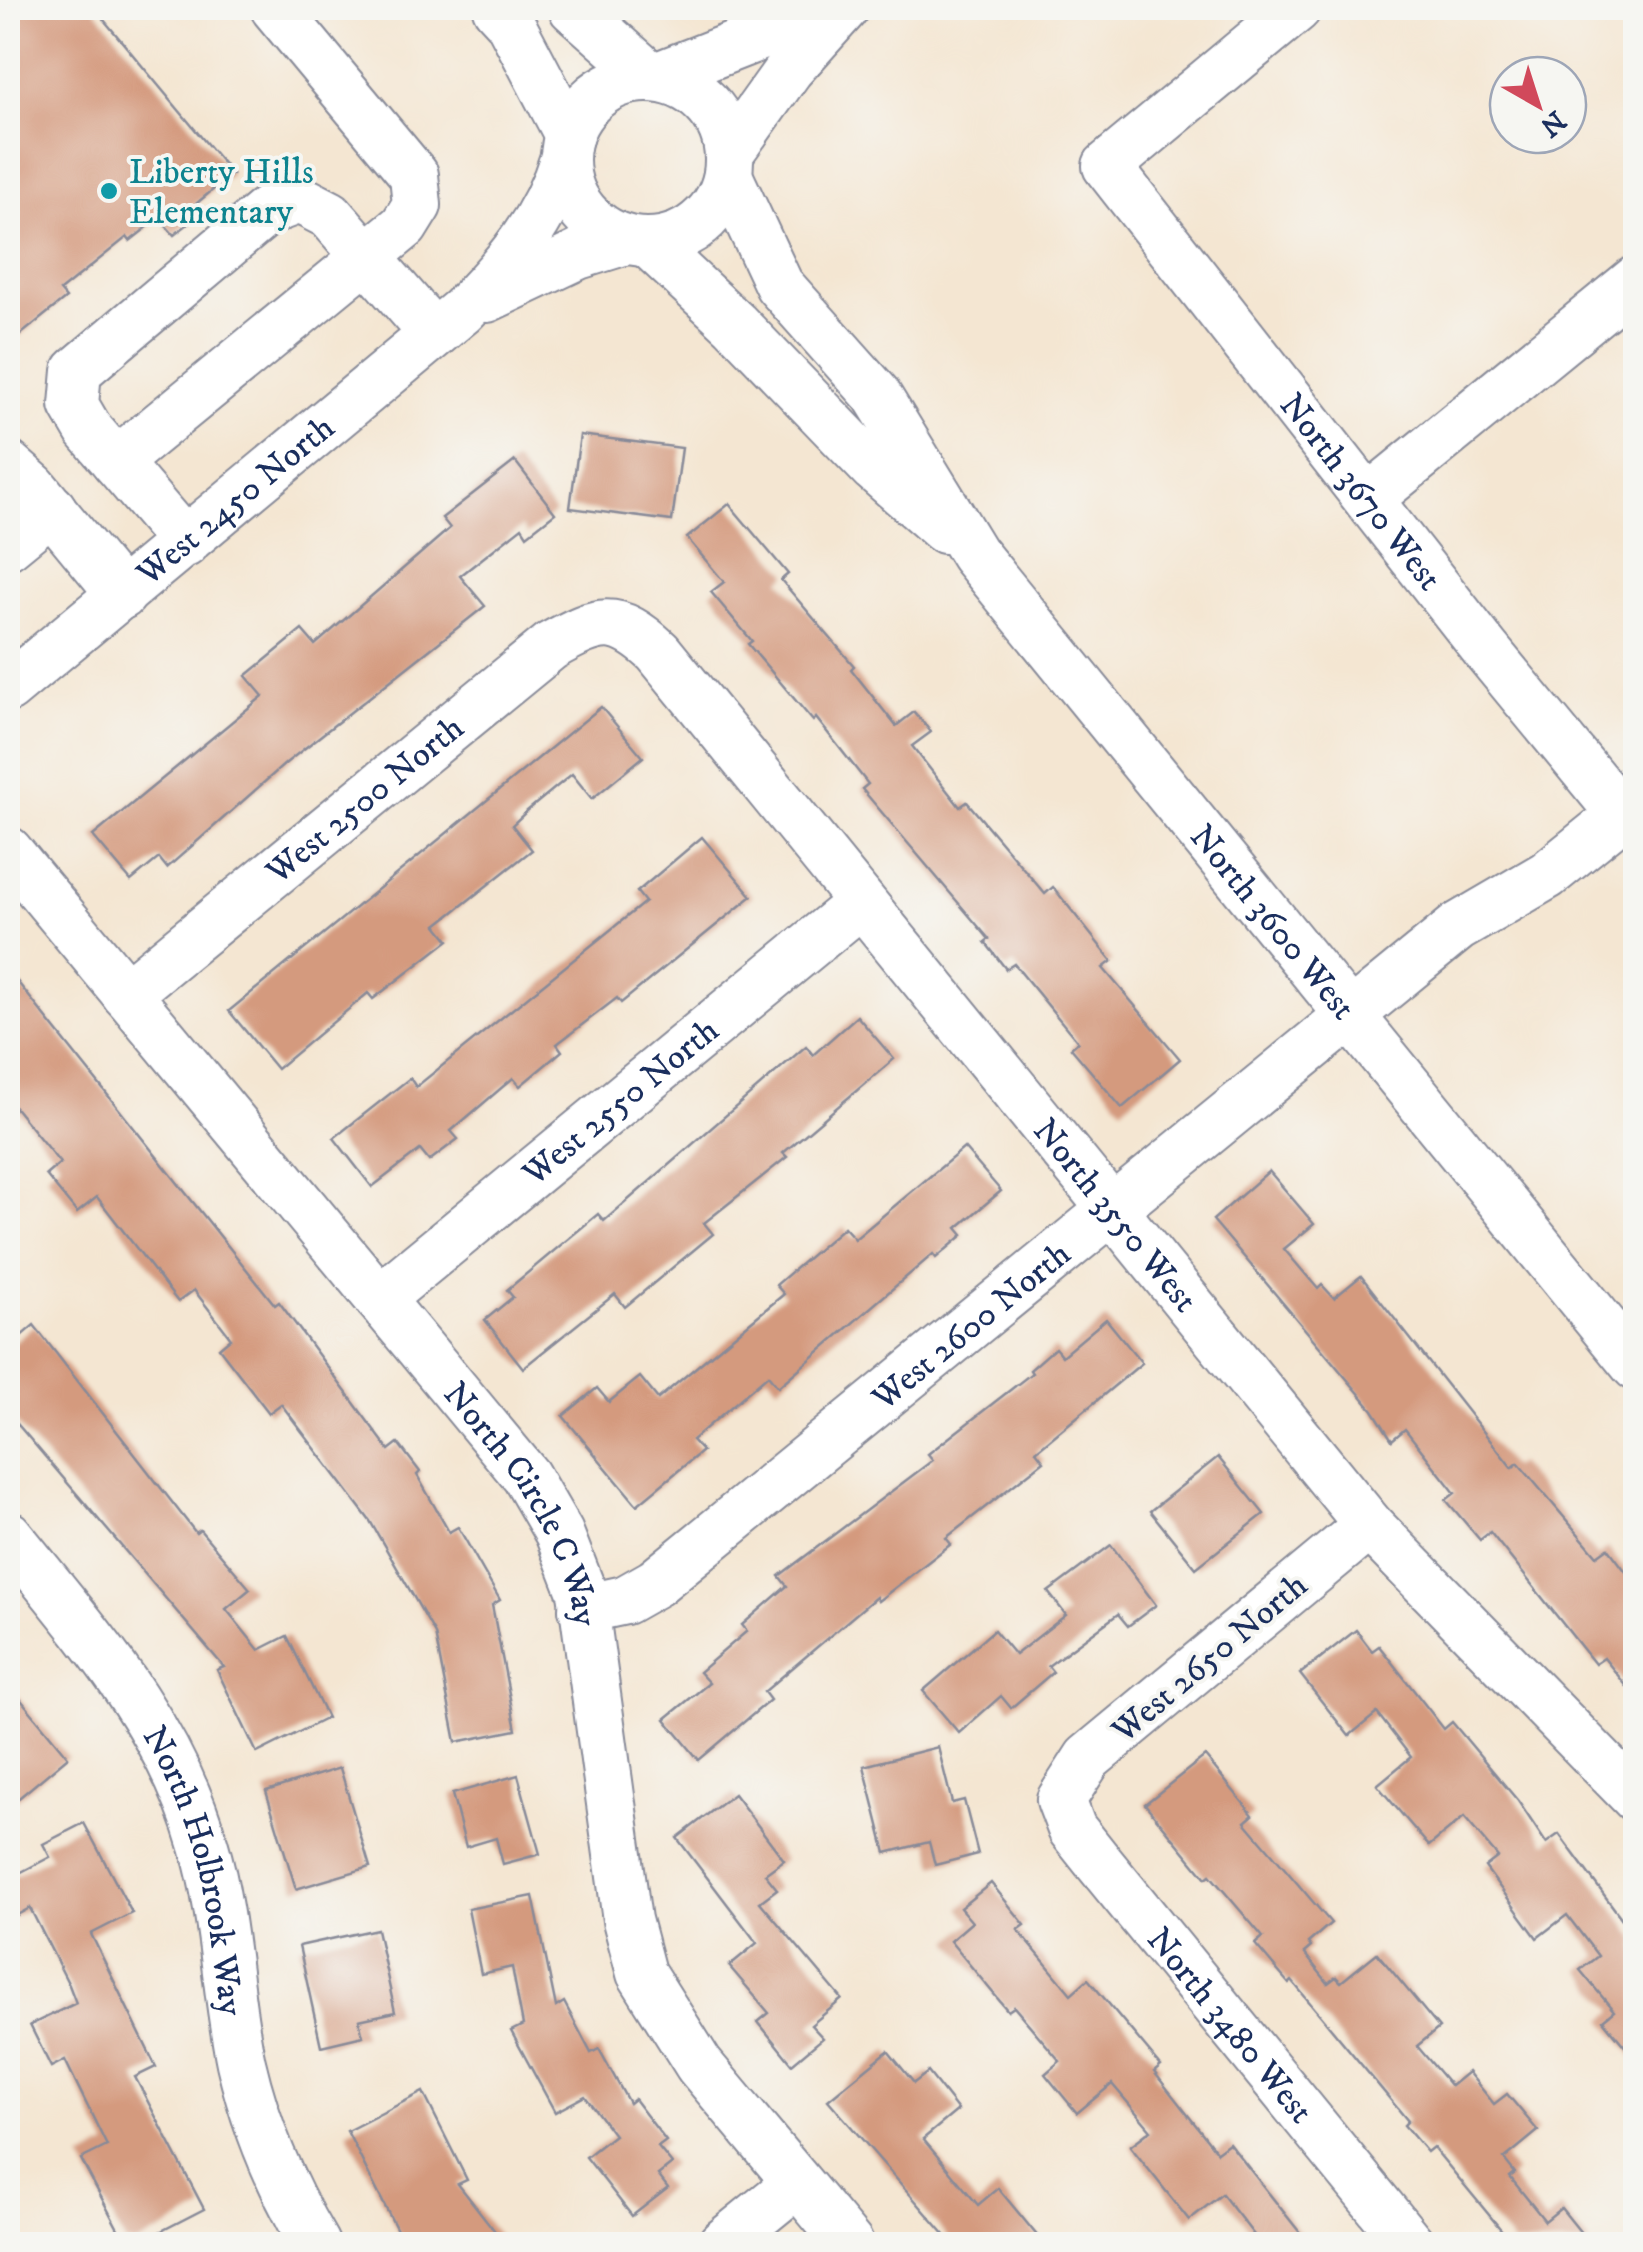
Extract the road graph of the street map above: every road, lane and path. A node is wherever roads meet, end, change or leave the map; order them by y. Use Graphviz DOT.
graph roads {
  1 [pos="274,8"];
  2 [pos="497,8"];
  3 [pos="572,8"];
  4 [pos="818,8"];
  5 [pos="844,8"];
  6 [pos="1298,8"];
  7 [pos="654,77"];
  8 [pos="567,146"];
  9 [pos="728,164"];
  10 [pos="637,242"];
  11 [pos="366,256"];
  12 [pos="1636,280"];
  13 [pos="448,322"];
  14 [pos="116,462"];
  15 [pos="8,465"];
  16 [pos="1368,500"];
  17 [pos="52,509"];
  18 [pos="185,543"];
  19 [pos="8,545"];
  20 [pos="974,554"];
  21 [pos="122,594"];
  22 [pos="610,622"];
  23 [pos="8,688"];
  24 [pos="1628,808"];
  25 [pos="8,850"];
  26 [pos="861,903"];
  27 [pos="126,994"];
  28 [pos="1352,1013"];
  29 [pos="1114,1207"];
  30 [pos="1575,1287"];
  31 [pos="379,1298"];
  32 [pos="1636,1333"];
  33 [pos="1636,1366"];
  34 [pos="1369,1525"];
  35 [pos="8,1535"];
  36 [pos="583,1609"];
  37 [pos="1636,1798"];
  38 [pos="1061,1800"];
  39 [pos="797,2182"];
  40 [pos="315,2244"];
  41 [pos="722,2244"];
  42 [pos="849,2244"];
  43 [pos="1410,2244"];
  1 -- 11 [label="street"];
  2 -- 8 [label="street"];
  3 -- 7 [label="street"];
  4 -- 7 [label="street"];
  5 -- 9 [label="street"];
  6 -- 16 [label="street, North 3670 West"];
  7 -- 8 [label="street"];
  7 -- 9 [label="street"];
  8 -- 10 [label="street"];
  8 -- 13 [label="street, West 2450 North"];
  9 -- 10 [label="street"];
  9 -- 20 [label="street, North 3600 West"];
  10 -- 13 [label="street, West 2450 North"];
  10 -- 20 [label="street, North 3600 West"];
  11 -- 13 [label="street"];
  11 -- 14 [label="street"];
  11 -- 14 [label="street"];
  12 -- 16 [label="street"];
  13 -- 18 [label="street, West 2450 North"];
  14 -- 18 [label="street"];
  15 -- 17 [label="street"];
  16 -- 24 [label="street, North 3670 West"];
  17 -- 19 [label="street"];
  17 -- 21 [label="street"];
  18 -- 21 [label="street, West 2450 North"];
  20 -- 28 [label="street, North 3600 West"];
  21 -- 23 [label="street, West 2450 North"];
  22 -- 26 [label="street, North 3550 West"];
  22 -- 27 [label="street, West 2500 North"];
  24 -- 28 [label="street, West 2600 North"];
  25 -- 27 [label="street, North Circle C Way"];
  26 -- 29 [label="street, North 3550 West"];
  26 -- 31 [label="street, West 2550 North"];
  27 -- 31 [label="street, North Circle C Way"];
  28 -- 29 [label="street, West 2600 North"];
  28 -- 30 [label="street, North 3600 West"];
  29 -- 34 [label="street, North 3550 West"];
  29 -- 36 [label="street, West 2600 North"];
  30 -- 32 [label="street, North 3600 West"];
  30 -- 33 [label="street, North 3600 West"];
  31 -- 36 [label="street, North Circle C Way"];
  34 -- 37 [label="street, North 3550 West"];
  34 -- 38 [label="street, West 2650 North"];
  35 -- 40 [label="street, North Holbrook Way"];
  36 -- 39 [label="street, North Circle C Way"];
  38 -- 43 [label="street, North 3480 West"];
  39 -- 41 [label="street"];
  39 -- 42 [label="street, North Circle C Way"];
}
